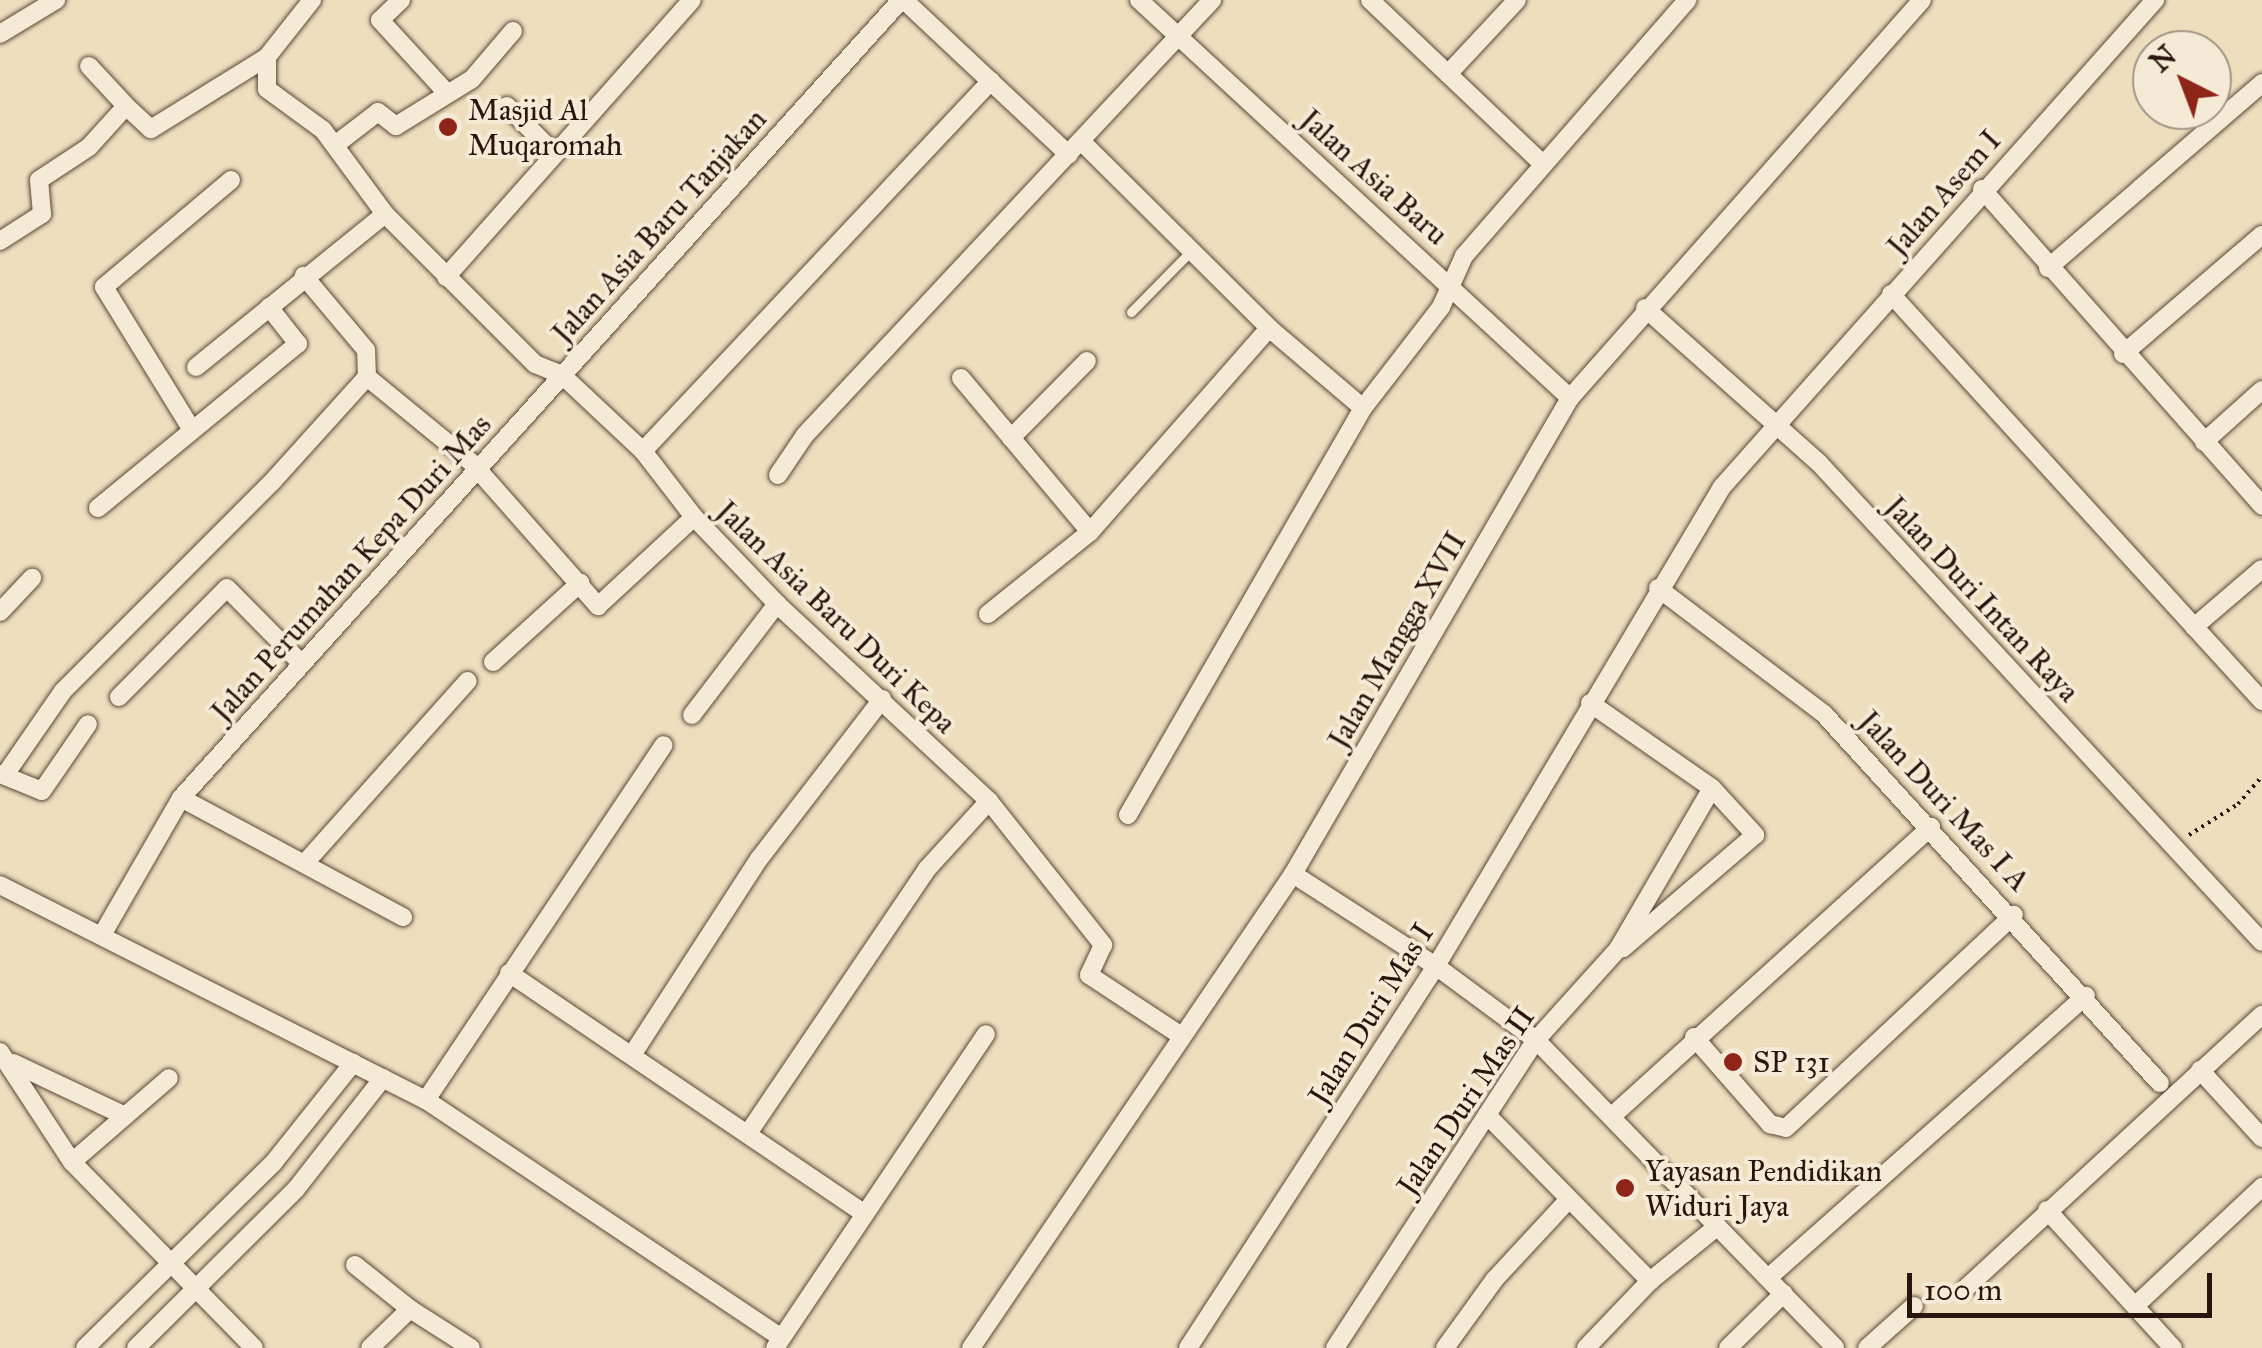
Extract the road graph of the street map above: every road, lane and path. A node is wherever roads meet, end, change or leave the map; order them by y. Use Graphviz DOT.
graph roads {
  1 [pos="56,0"];
  2 [pos="312,0"];
  3 [pos="401,0"];
  4 [pos="692,0"];
  5 [pos="902,0"];
  6 [pos="1139,0"];
  7 [pos="1212,0"];
  8 [pos="1516,0"];
  9 [pos="1687,0"];
  10 [pos="1922,0"];
  11 [pos="2155,0"];
  12 [pos="1373,1"];
  13 [pos="514,31"];
  14 [pos="0,34"];
  15 [pos="1178,36"];
  16 [pos="267,58"];
  17 [pos="89,66"];
  18 [pos="1448,74"];
  19 [pos="991,81"];
  20 [pos="2262,84"];
  21 [pos="447,93"];
  22 [pos="126,106"];
  23 [pos="507,106"];
  24 [pos="336,145"];
  25 [pos="1076,149"];
  26 [pos="554,153"];
  27 [pos="1542,162"];
  28 [pos="231,180"];
  29 [pos="1982,189"];
  30 [pos="385,214"];
  31 [pos="2262,235"];
  32 [pos="0,240"];
  33 [pos="1192,250"];
  34 [pos="2048,268"];
  35 [pos="304,276"];
  36 [pos="446,277"];
  37 [pos="1452,285"];
  38 [pos="1891,294"];
  39 [pos="269,307"];
  40 [pos="1646,308"];
  41 [pos="1131,312"];
  42 [pos="1268,328"];
  43 [pos="2123,354"];
  44 [pos="1087,360"];
  45 [pos="196,366"];
  46 [pos="562,374"];
  47 [pos="367,377"];
  48 [pos="961,378"];
  49 [pos="2262,390"];
  50 [pos="1570,398"];
  51 [pos="1363,408"];
  52 [pos="1775,423"];
  53 [pos="192,430"];
  54 [pos="1010,438"];
  55 [pos="2204,442"];
  56 [pos="643,452"];
  57 [pos="479,470"];
  58 [pos="778,475"];
  59 [pos="2262,506"];
  60 [pos="98,508"];
  61 [pos="694,517"];
  62 [pos="1090,532"];
  63 [pos="2262,570"];
  64 [pos="32,578"];
  65 [pos="580,583"];
  66 [pos="1658,588"];
  67 [pos="777,604"];
  68 [pos="0,612"];
  69 [pos="988,614"];
  70 [pos="2194,627"];
  71 [pos="300,662"];
  72 [pos="493,662"];
  73 [pos="468,681"];
  74 [pos="119,696"];
  75 [pos="882,699"];
  76 [pos="2262,701"];
  77 [pos="1590,703"];
  78 [pos="692,716"];
  79 [pos="88,724"];
  80 [pos="664,744"];
  81 [pos="3,773"];
  82 [pos="2262,776"];
  83 [pos="1712,788"];
  84 [pos="181,798"];
  85 [pos="989,801"];
  86 [pos="1128,816"];
  87 [pos="1932,827"];
  88 [pos="2174,847"];
  89 [pos="305,863"];
  90 [pos="1293,874"];
  91 [pos="0,884"];
  92 [pos="2014,915"];
  93 [pos="402,917"];
  94 [pos="102,935"];
  95 [pos="2262,942"];
  96 [pos="1618,949"];
  97 [pos="1436,966"];
  98 [pos="509,973"];
  99 [pos="2086,996"];
  100 [pos="2262,1015"];
  101 [pos="986,1034"];
  102 [pos="1180,1036"];
  103 [pos="1694,1036"];
  104 [pos="1536,1040"];
  105 [pos="632,1055"];
  106 [pos="6,1058"];
  107 [pos="353,1064"];
  108 [pos="2200,1070"];
  109 [pos="169,1078"];
  110 [pos="383,1078"];
  111 [pos="2160,1082"];
  112 [pos="426,1100"];
  113 [pos="125,1116"];
  114 [pos="1487,1116"];
  115 [pos="1611,1117"];
  116 [pos="749,1132"];
  117 [pos="2262,1138"];
  118 [pos="72,1162"];
  119 [pos="2262,1187"];
  120 [pos="1569,1199"];
  121 [pos="2048,1210"];
  122 [pos="864,1214"];
  123 [pos="1718,1226"];
  124 [pos="174,1262"];
  125 [pos="355,1265"];
  126 [pos="1768,1278"];
  127 [pos="1650,1281"];
  128 [pos="200,1287"];
  129 [pos="1966,1288"];
  130 [pos="1784,1294"];
  131 [pos="2136,1305"];
  132 [pos="1914,1306"];
  133 [pos="410,1310"];
  134 [pos="777,1343"];
  135 [pos="85,1348"];
  136 [pos="136,1348"];
  137 [pos="254,1348"];
  138 [pos="370,1348"];
  139 [pos="471,1348"];
  140 [pos="971,1348"];
  141 [pos="1188,1348"];
  142 [pos="1334,1348"];
  143 [pos="1445,1348"];
  144 [pos="1586,1348"];
  145 [pos="1728,1348"];
  146 [pos="1835,1348"];
  147 [pos="1867,1348"];
  148 [pos="2174,1348"];
  1 -- 14 [label="street"];
  2 -- 16 [label="street"];
  3 -- 21 [label="street"];
  4 -- 26 [label="street"];
  5 -- 19 [label="street, Jalan Asia Baru Tanjakan"];
  5 -- 46 [label="street, Jalan Asia Baru Tanjakan"];
  6 -- 15 [label="street, Jalan Asia Baru"];
  7 -- 15 [label="street"];
  8 -- 18 [label="street"];
  9 -- 27 [label="street"];
  10 -- 40 [label="street, Jalan Mangga XVII"];
  11 -- 29 [label="street, Jalan Asem I"];
  12 -- 18 [label="street"];
  13 -- 21 [label="street"];
  15 -- 25 [label="street"];
  15 -- 37 [label="street, Jalan Asia Baru"];
  16 -- 22 [label="street"];
  16 -- 24 [label="street, Jalan Asia Baru Tanjakan"];
  17 -- 22 [label="street"];
  18 -- 27 [label="street"];
  19 -- 25 [label="street, Jalan Asia Baru Tanjakan"];
  19 -- 56 [label="street"];
  20 -- 34 [label="street"];
  21 -- 24 [label="street"];
  22 -- 32 [label="street"];
  23 -- 26 [label="street"];
  24 -- 30 [label="street, Jalan Asia Baru Tanjakan"];
  25 -- 33 [label="street, Jalan Asia Baru Tanjakan"];
  25 -- 58 [label="street"];
  26 -- 36 [label="street"];
  27 -- 37 [label="street"];
  28 -- 53 [label="street"];
  29 -- 34 [label="street"];
  29 -- 38 [label="street, Jalan Asem I"];
  30 -- 35 [label="street"];
  30 -- 36 [label="street, Jalan Asia Baru Tanjakan"];
  31 -- 43 [label="street"];
  33 -- 41 [label="lane"];
  33 -- 42 [label="street, Jalan Asia Baru Tanjakan"];
  34 -- 43 [label="street"];
  35 -- 39 [label="street"];
  35 -- 47 [label="street"];
  36 -- 46 [label="street, Jalan Asia Baru Tanjakan"];
  37 -- 50 [label="street, Jalan Asia Baru"];
  37 -- 51 [label="street"];
  38 -- 52 [label="street, Jalan Asem I"];
  38 -- 70 [label="street"];
  39 -- 45 [label="street"];
  39 -- 53 [label="street"];
  40 -- 50 [label="street, Jalan Mangga XVII"];
  40 -- 52 [label="street, Jalan Duri Intan Raya"];
  42 -- 51 [label="street, Jalan Asia Baru Tanjakan"];
  42 -- 62 [label="street"];
  43 -- 55 [label="street"];
  44 -- 54 [label="street"];
  46 -- 56 [label="street, Jalan Asia Baru Duri Kepa"];
  46 -- 57 [label="street, Jalan Perumahan Kepa Duri Mas"];
  47 -- 57 [label="street"];
  47 -- 81 [label="street"];
  48 -- 54 [label="street"];
  49 -- 55 [label="street"];
  50 -- 90 [label="street, Jalan Mangga XVII"];
  51 -- 86 [label="street"];
  52 -- 66 [label="street, Jalan Duri Mas I"];
  52 -- 88 [label="street, Jalan Duri Intan Raya"];
  53 -- 60 [label="street"];
  54 -- 62 [label="street"];
  55 -- 59 [label="street"];
  56 -- 61 [label="street, Jalan Asia Baru Duri Kepa"];
  57 -- 65 [label="street"];
  57 -- 71 [label="street, Jalan Perumahan Kepa Duri Mas"];
  61 -- 65 [label="street"];
  61 -- 67 [label="street, Jalan Asia Baru Duri Kepa"];
  62 -- 69 [label="street"];
  63 -- 70 [label="street"];
  64 -- 68 [label="street"];
  65 -- 72 [label="street"];
  66 -- 77 [label="street, Jalan Duri Mas I"];
  66 -- 87 [label="street, Jalan Duri Mas I A"];
  67 -- 75 [label="street, Jalan Asia Baru Duri Kepa"];
  67 -- 78 [label="street"];
  70 -- 76 [label="street"];
  71 -- 74 [label="street"];
  71 -- 84 [label="street, Jalan Perumahan Kepa Duri Mas"];
  73 -- 89 [label="street"];
  75 -- 85 [label="street, Jalan Asia Baru Duri Kepa"];
  75 -- 105 [label="street"];
  77 -- 83 [label="street"];
  77 -- 97 [label="street, Jalan Duri Mas I"];
  79 -- 81 [label="street"];
  80 -- 98 [label="street"];
  82 -- 88 [label="path"];
  83 -- 96 [label="street, Jalan Duri Mas II"];
  83 -- 96 [label="street"];
  84 -- 89 [label="street"];
  84 -- 94 [label="street, Jalan Perumahan Kepa Duri Mas"];
  85 -- 102 [label="street, Jalan Asia Baru Duri Kepa"];
  85 -- 116 [label="street"];
  87 -- 92 [label="street, Jalan Duri Mas I A"];
  87 -- 103 [label="street"];
  88 -- 95 [label="street, Jalan Duri Intan Raya"];
  89 -- 93 [label="street"];
  90 -- 97 [label="street"];
  90 -- 102 [label="street, Jalan Mangga XVII"];
  91 -- 94 [label="street"];
  92 -- 99 [label="street, Jalan Duri Mas I A"];
  92 -- 103 [label="street"];
  94 -- 107 [label="street"];
  96 -- 104 [label="street, Jalan Duri Mas II"];
  97 -- 104 [label="street"];
  97 -- 141 [label="street, Jalan Duri Mas I"];
  98 -- 105 [label="street"];
  98 -- 112 [label="street"];
  99 -- 111 [label="street, Jalan Duri Mas I A"];
  99 -- 126 [label="street"];
  100 -- 108 [label="street"];
  101 -- 122 [label="street"];
  102 -- 140 [label="street, Jalan Mangga XVII"];
  103 -- 115 [label="street"];
  104 -- 114 [label="street, Jalan Duri Mas II"];
  104 -- 115 [label="street"];
  105 -- 116 [label="street"];
  106 -- 113 [label="street"];
  106 -- 118 [label="street"];
  107 -- 110 [label="street"];
  107 -- 124 [label="street"];
  108 -- 117 [label="street"];
  108 -- 121 [label="street"];
  109 -- 113 [label="street"];
  110 -- 112 [label="street"];
  110 -- 128 [label="street"];
  112 -- 134 [label="street"];
  113 -- 118 [label="street"];
  114 -- 120 [label="street"];
  114 -- 142 [label="street, Jalan Duri Mas II"];
  115 -- 123 [label="street"];
  116 -- 122 [label="street"];
  118 -- 124 [label="street"];
  119 -- 131 [label="street"];
  120 -- 127 [label="street"];
  120 -- 143 [label="street"];
  121 -- 129 [label="street"];
  121 -- 131 [label="street"];
  122 -- 134 [label="street"];
  123 -- 126 [label="street"];
  123 -- 127 [label="street"];
  124 -- 128 [label="street"];
  124 -- 135 [label="street"];
  125 -- 133 [label="street"];
  126 -- 130 [label="street"];
  127 -- 144 [label="street"];
  128 -- 136 [label="street"];
  128 -- 137 [label="street"];
  130 -- 145 [label="street"];
  130 -- 146 [label="street"];
  131 -- 148 [label="street"];
  132 -- 147 [label="street"];
  133 -- 138 [label="street"];
  133 -- 139 [label="street"];
}
